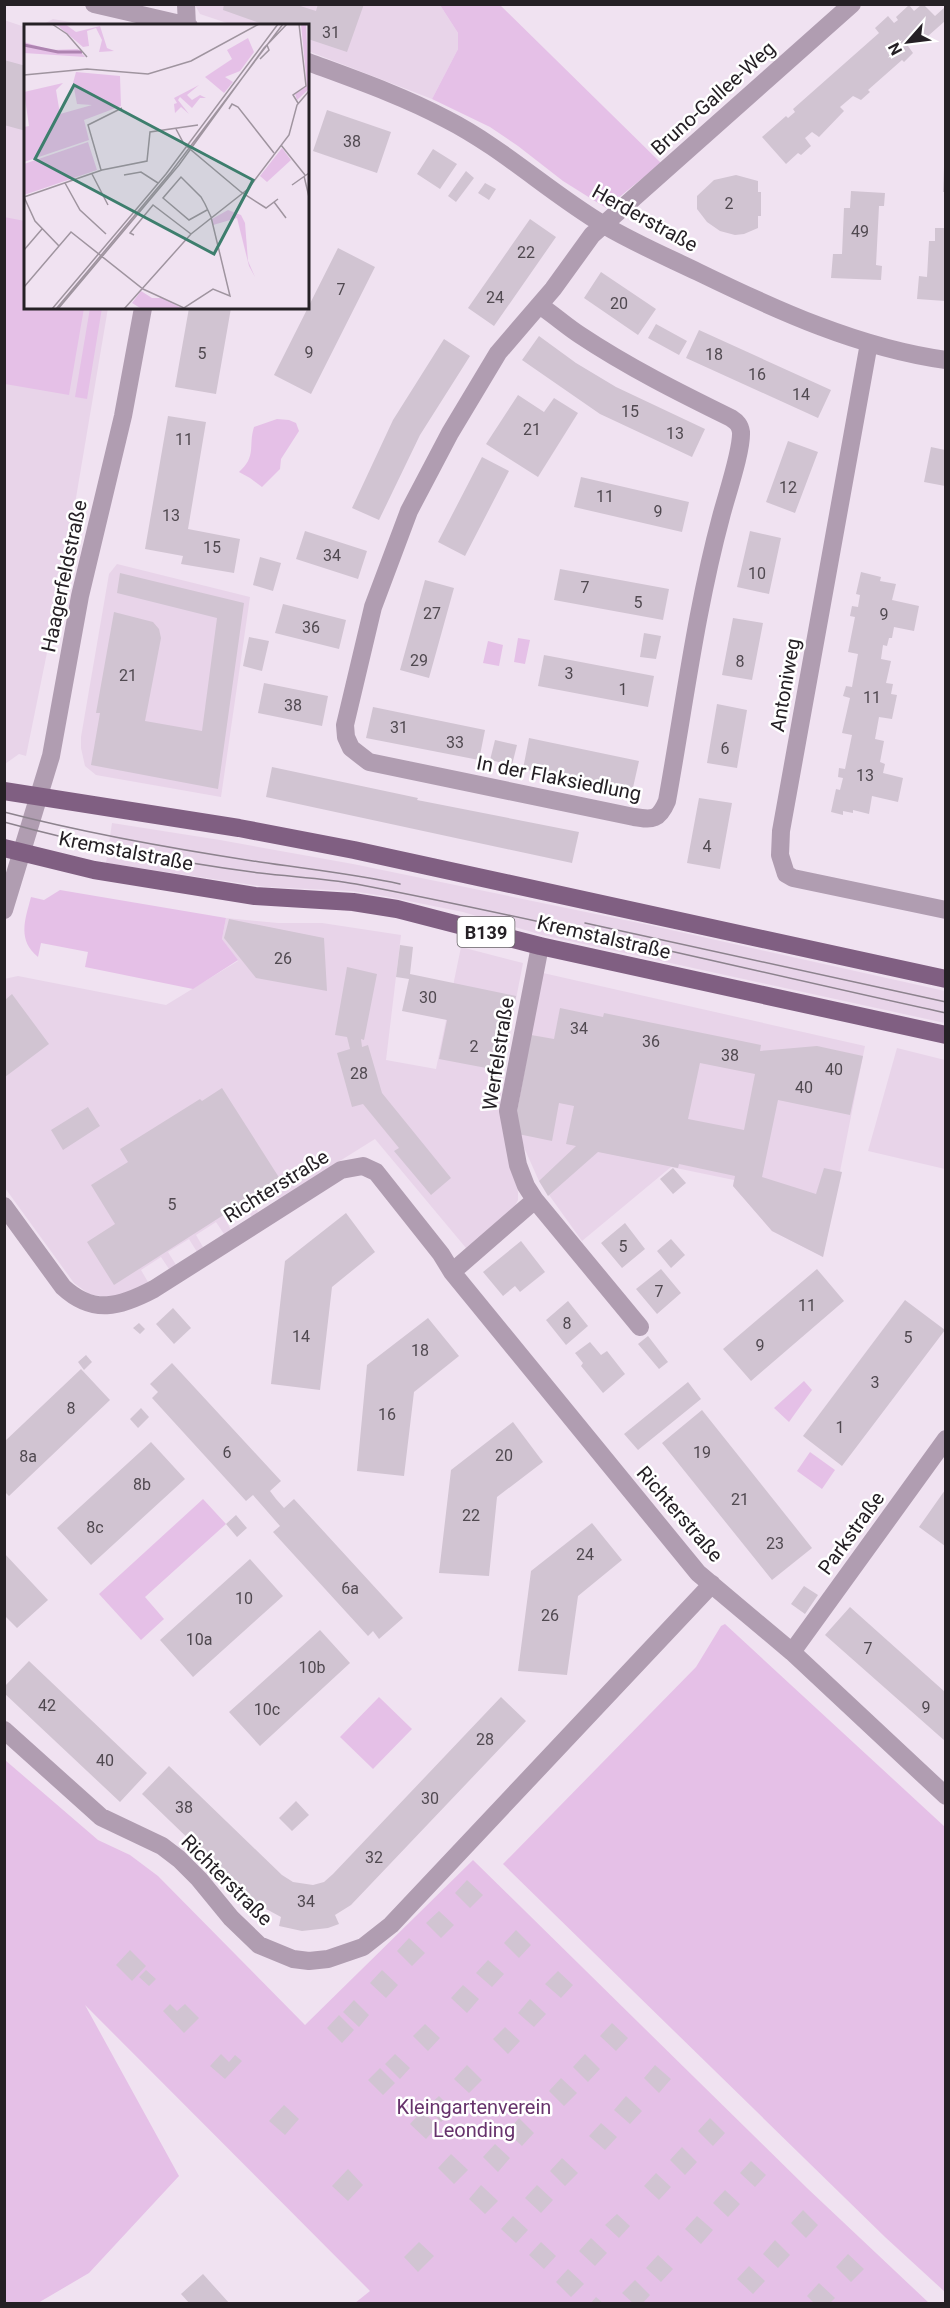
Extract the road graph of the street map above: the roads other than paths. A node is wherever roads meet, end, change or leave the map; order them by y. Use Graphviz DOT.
graph roads {
  1 [pos="94,4"];
  2 [pos="186,4"];
  3 [pos="852,4"];
  4 [pos="184,24"];
  5 [pos="188,24"];
  6 [pos="309,62"];
  7 [pos="604,225"];
  8 [pos="539,304"];
  9 [pos="143,309"];
  10 [pos="869,343"];
  11 [pos="945,360"];
  12 [pos="4,791"];
  13 [pos="39,796"];
  14 [pos="13,850"];
  15 [pos="4,910"];
  16 [pos="945,910"];
  17 [pos="540,946"];
  18 [pos="945,979"];
  19 [pos="945,1035"];
  20 [pos="535,1200"];
  21 [pos="4,1206"];
  22 [pos="452,1272"];
  23 [pos="640,1327"];
  24 [pos="945,1439"];
  25 [pos="712,1584"];
  26 [pos="792,1652"];
  27 [pos="4,1730"];
  28 [pos="945,1796"];
  1 -- 4 [label="street"];
  2 -- 5 [label="street"];
  3 -- 7 [label="street, Bruno-Gallee-Weg"];
  6 -- 7 [label="street, Herderstraße"];
  7 -- 8 [label="street, In der Flaksiedlung"];
  7 -- 10 [label="street, Herderstraße"];
  8 -- 8 [label="street, In der Flaksiedlung"];
  9 -- 13 [label="street, Haagerfeldstraße"];
  10 -- 11 [label="street, Herderstraße"];
  10 -- 16 [label="street, Antoniweg"];
  12 -- 13 [label="main road, Kremstalstraße"];
  13 -- 14 [label="street, Haagerfeldstraße"];
  13 -- 18 [label="main road, Kremstalstraße"];
  14 -- 15 [label="street"];
  14 -- 17 [label="main road, Kremstalstraße / B139"];
  17 -- 19 [label="main road, Kremstalstraße / B139"];
  17 -- 20 [label="street, Werfelstraße"];
  20 -- 22 [label="street"];
  20 -- 23 [label="street, Werfelstraße"];
  21 -- 22 [label="street, Richterstraße"];
  22 -- 25 [label="street, Richterstraße"];
  24 -- 26 [label="street, Parkstraße"];
  25 -- 26 [label="street"];
  25 -- 27 [label="street, Richterstraße"];
  26 -- 28 [label="street"];
}
